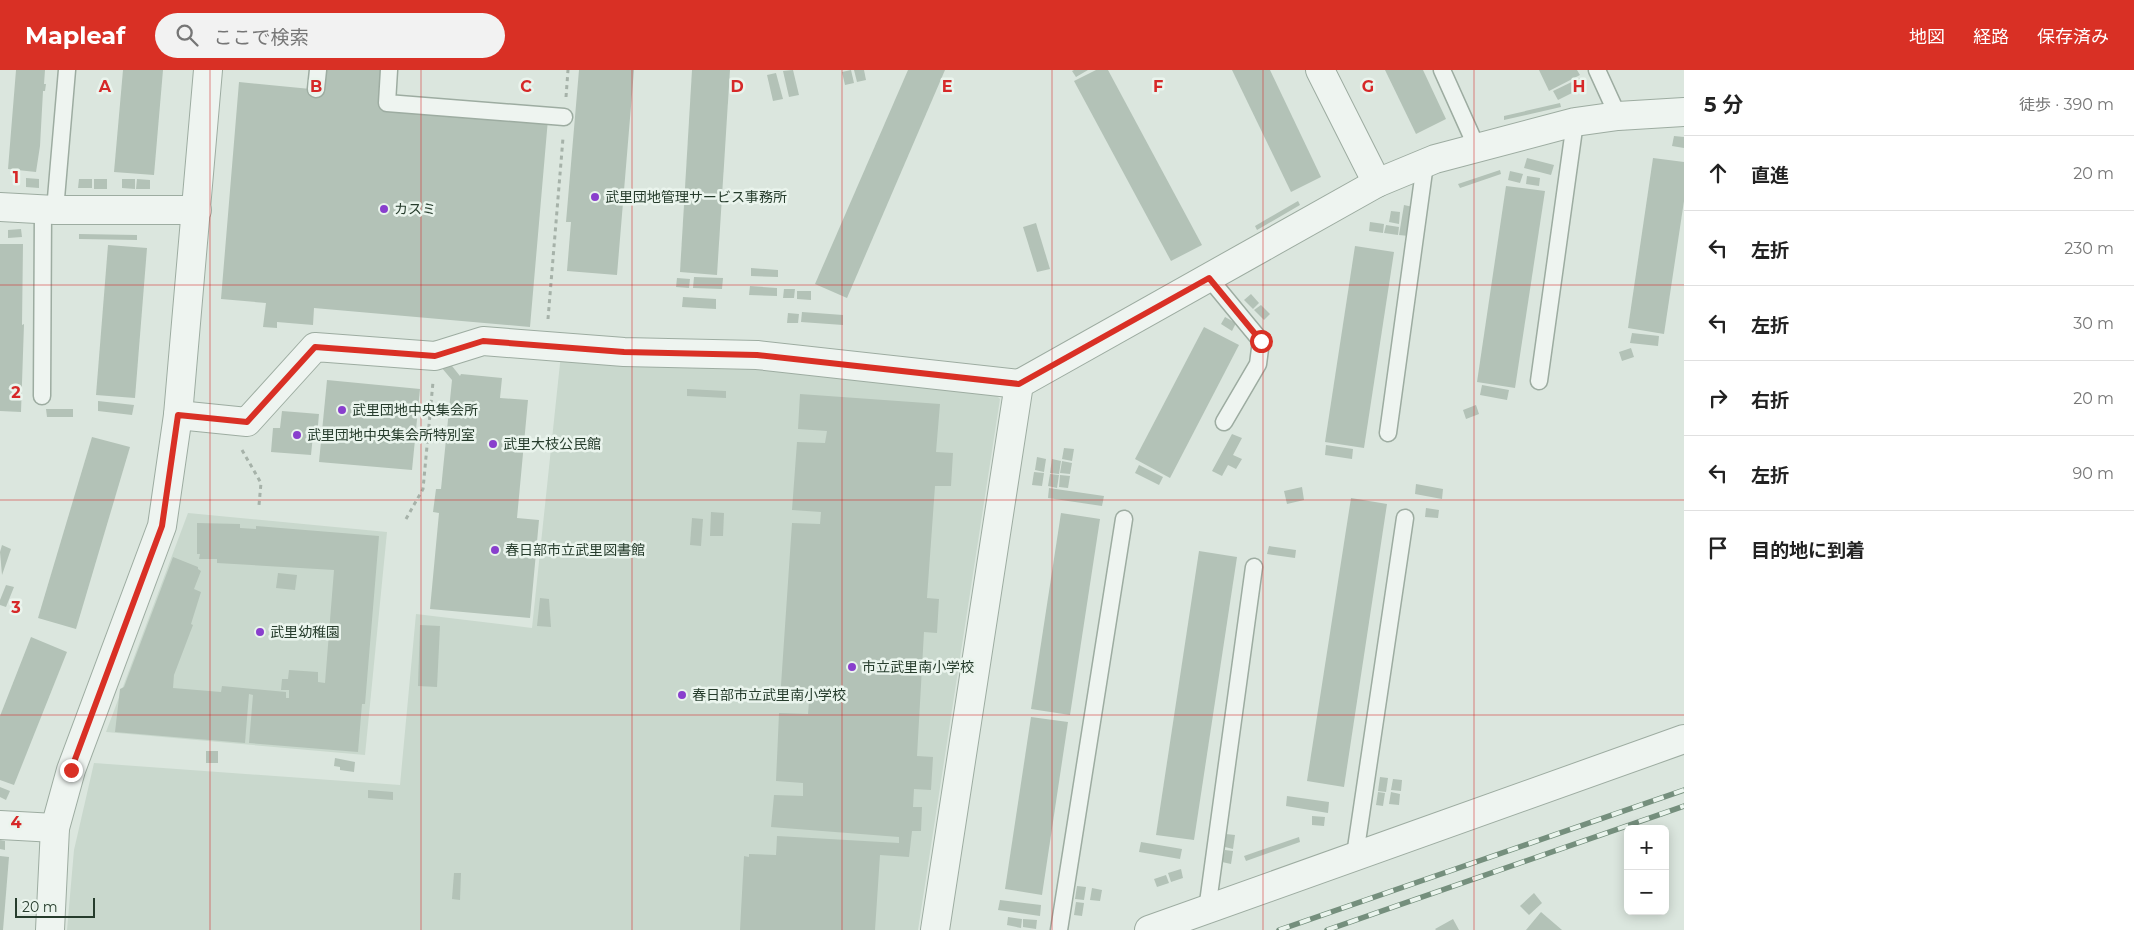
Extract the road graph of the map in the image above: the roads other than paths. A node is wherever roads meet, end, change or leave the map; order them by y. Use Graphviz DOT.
graph roads {
  1 [pos="67,70"];
  2 [pos="208,70"];
  3 [pos="318,70"];
  4 [pos="1320,70"];
  5 [pos="1442,70"];
  6 [pos="1597,70"];
  7 [pos="387,79"];
  8 [pos="316,89"];
  9 [pos="1684,112"];
  10 [pos="1618,116"];
  11 [pos="564,117"];
  12 [pos="1575,122"];
  13 [pos="1477,148"];
  14 [pos="1425,164"];
  15 [pos="1377,183"];
  16 [pos="0,207"];
  17 [pos="49,210"];
  18 [pos="196,210"];
  19 [pos="1209,278"];
  20 [pos="1539,381"];
  21 [pos="1019,384"];
  22 [pos="42,396"];
  23 [pos="178,415"];
  24 [pos="1224,422"];
  25 [pos="1388,433"];
  26 [pos="1405,518"];
  27 [pos="1124,519"];
  28 [pos="1254,567"];
  29 [pos="1684,739"];
  30 [pos="0,825"];
  31 [pos="55,828"];
  32 [pos="1355,855"];
  33 [pos="1207,910"];
  34 [pos="50,930"];
  35 [pos="935,930"];
  36 [pos="1059,930"];
  37 [pos="1149,930"];
  1 -- 17 [label="lane"];
  2 -- 18 [label="street"];
  3 -- 8 [label="lane"];
  4 -- 15 [label="street"];
  5 -- 13 [label="lane"];
  6 -- 10 [label="lane"];
  7 -- 11 [label="lane"];
  9 -- 10 [label="street"];
  10 -- 12 [label="street"];
  12 -- 13 [label="street"];
  12 -- 20 [label="lane"];
  13 -- 14 [label="street"];
  14 -- 15 [label="street"];
  14 -- 25 [label="lane"];
  15 -- 19 [label="street"];
  16 -- 17 [label="street"];
  17 -- 18 [label="street"];
  17 -- 22 [label="lane"];
  18 -- 23 [label="street"];
  19 -- 21 [label="street"];
  19 -- 24 [label="lane"];
  21 -- 23 [label="street"];
  21 -- 35 [label="street"];
  23 -- 31 [label="street"];
  26 -- 32 [label="lane"];
  27 -- 36 [label="lane"];
  28 -- 33 [label="lane"];
  29 -- 32 [label="street"];
  30 -- 31 [label="street"];
  31 -- 34 [label="street"];
  32 -- 33 [label="street"];
  33 -- 37 [label="street"];
}
